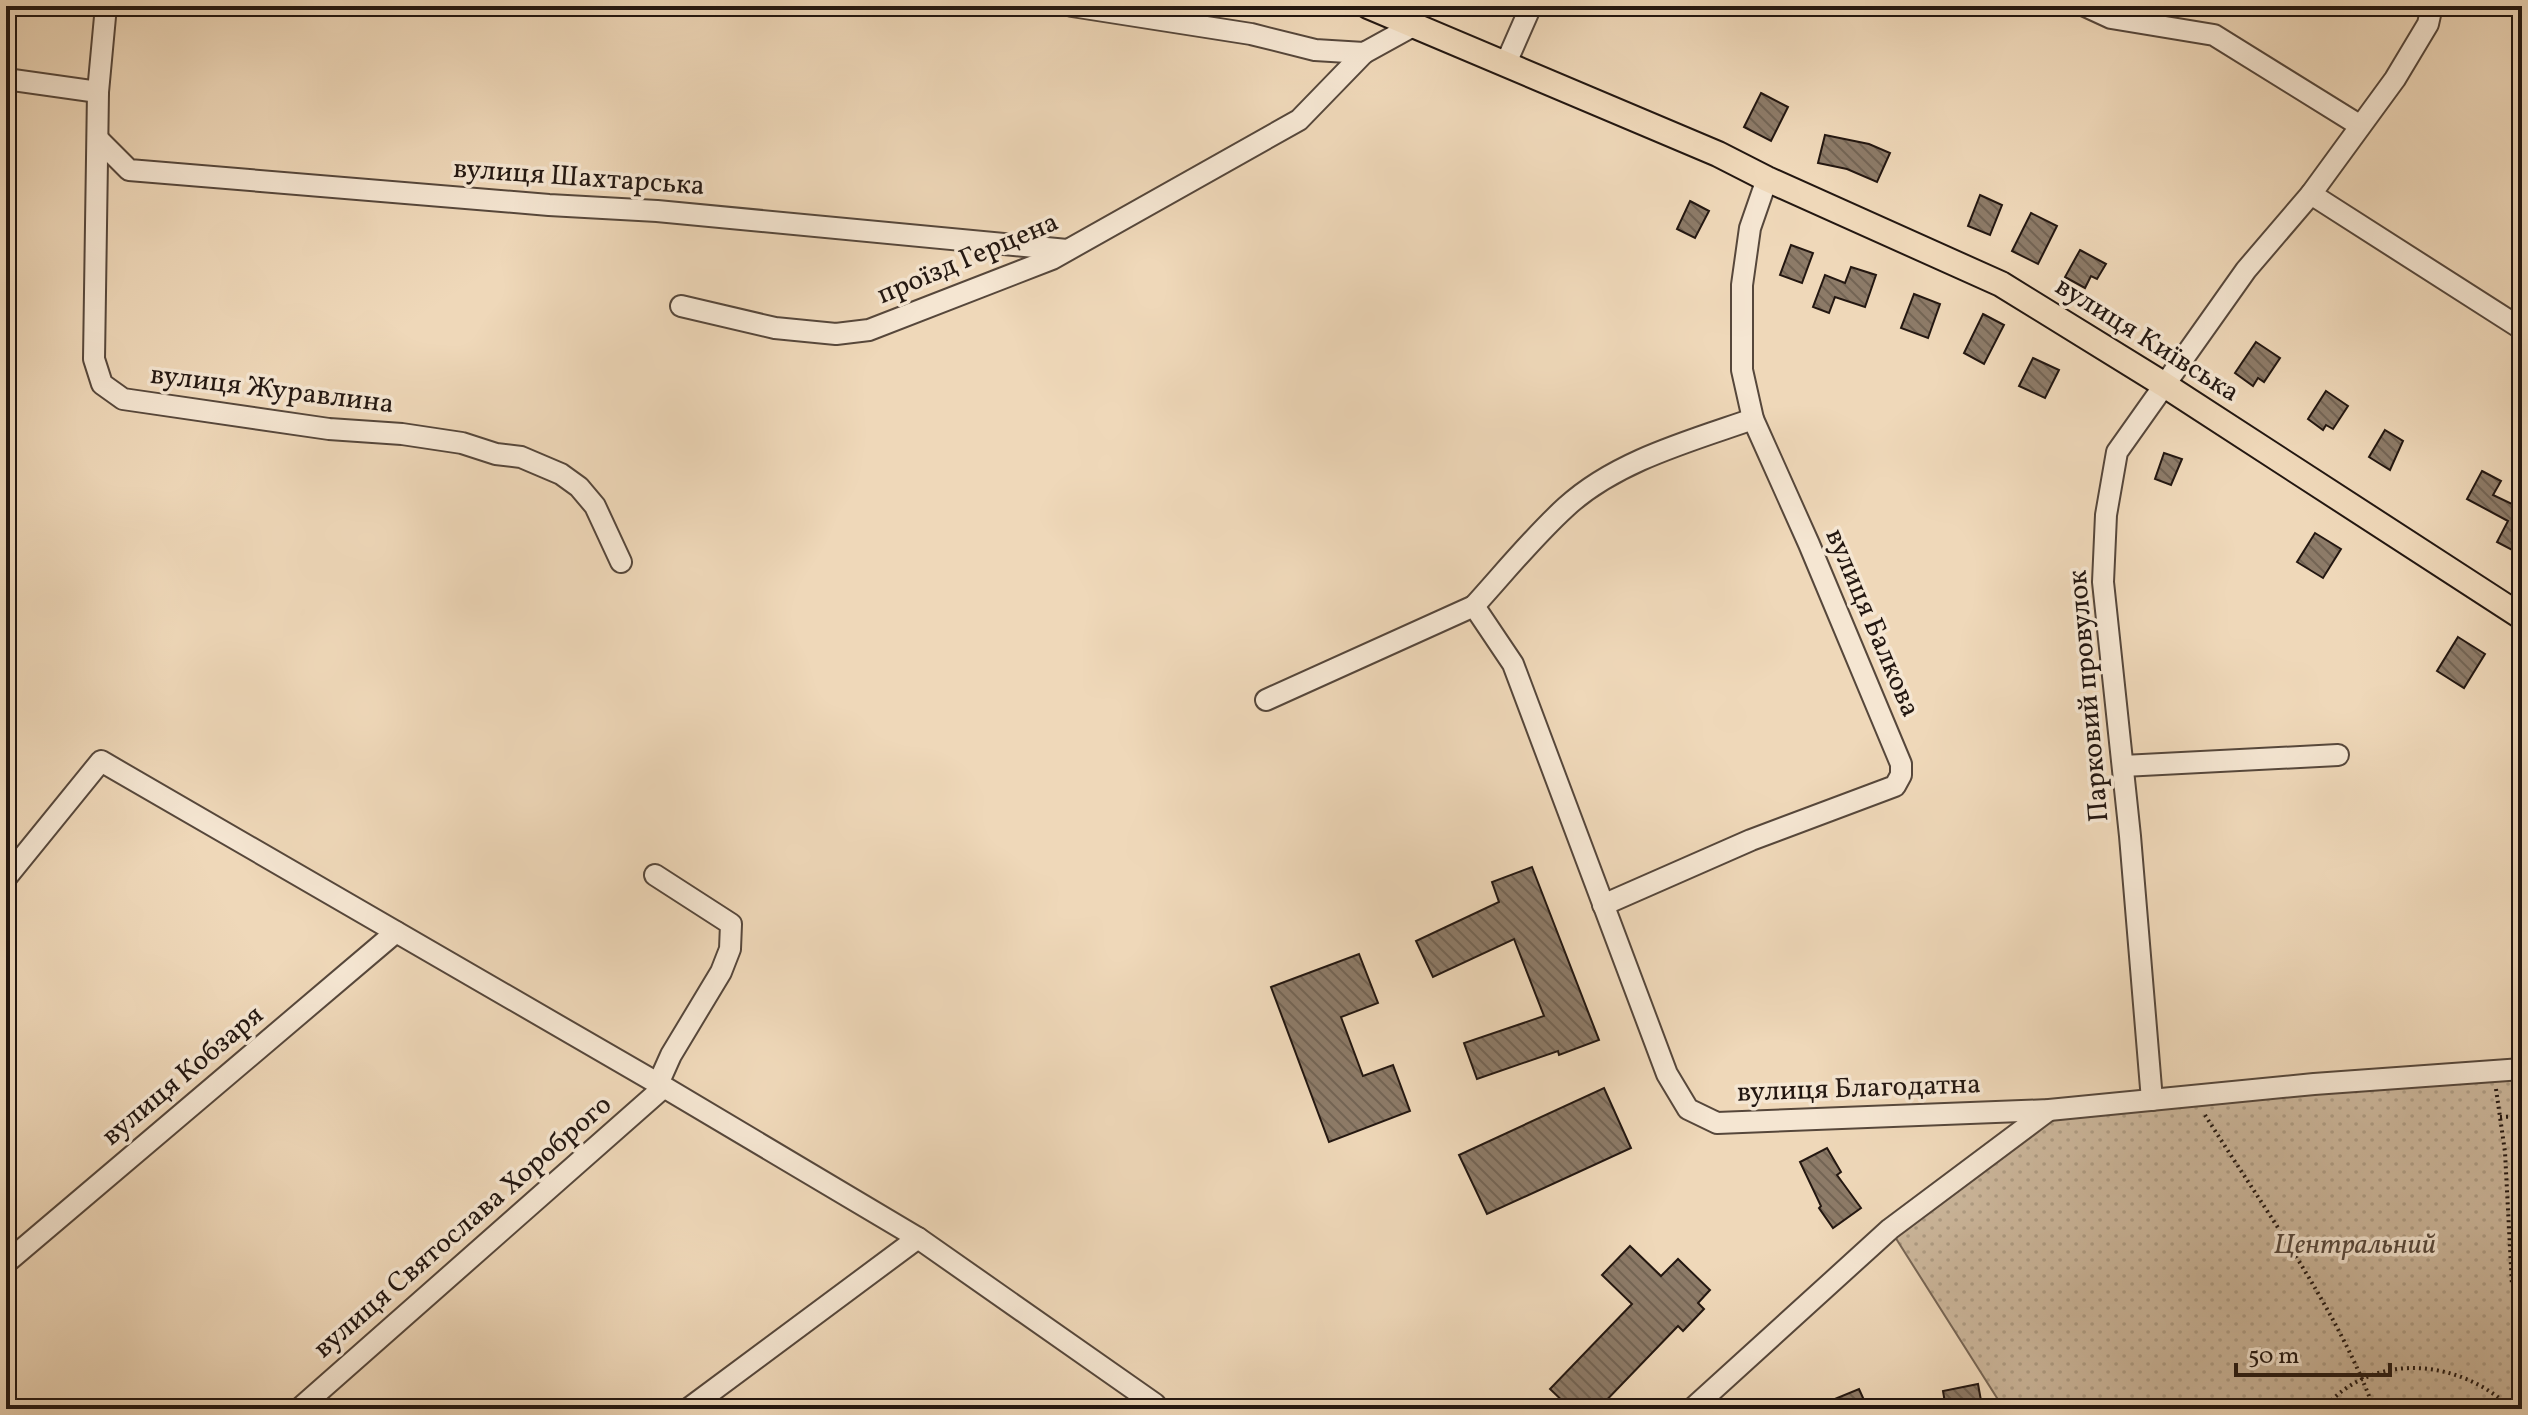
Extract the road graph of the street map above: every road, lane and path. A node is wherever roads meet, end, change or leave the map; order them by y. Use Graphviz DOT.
graph roads {
  1 [pos="106,6"];
  2 [pos="1072,6"];
  3 [pos="1368,6"];
  4 [pos="1531,6"];
  5 [pos="2085,6"];
  6 [pos="2432,6"];
  7 [pos="1413,26"];
  8 [pos="1364,53"];
  9 [pos="1506,63"];
  10 [pos="6,79"];
  11 [pos="98,92"];
  12 [pos="2359,125"];
  13 [pos="98,139"];
  14 [pos="1767,179"];
  15 [pos="2311,194"];
  16 [pos="1067,250"];
  17 [pos="681,306"];
  18 [pos="2520,326"];
  19 [pos="2163,384"];
  20 [pos="1753,419"];
  21 [pos="621,562"];
  22 [pos="1474,606"];
  23 [pos="2522,617"];
  24 [pos="1266,700"];
  25 [pos="2338,755"];
  26 [pos="2123,766"];
  27 [pos="655,875"];
  28 [pos="6,878"];
  29 [pos="1603,905"];
  30 [pos="396,932"];
  31 [pos="2522,1069"];
  32 [pos="2494,1071"];
  33 [pos="661,1086"];
  34 [pos="2193,1096"];
  35 [pos="2152,1100"];
  36 [pos="2049,1110"];
  37 [pos="2522,1116"];
  38 [pos="2500,1117"];
  39 [pos="918,1238"];
  40 [pos="6,1263"];
  41 [pos="2522,1293"];
  42 [pos="2363,1379"];
  43 [pos="1153,1407"];
  44 [pos="299,1409"];
  45 [pos="688,1409"];
  46 [pos="1692,1409"];
  47 [pos="2323,1409"];
  48 [pos="2374,1409"];
  49 [pos="2512,1409"];
  1 -- 11 [label="street, вулиця Журавлина"];
  2 -- 8 [label="street"];
  3 -- 7 [label="main road"];
  4 -- 9 [label="street"];
  5 -- 12 [label="street"];
  6 -- 12 [label="street, Парковий провулок"];
  7 -- 8 [label="street, проїзд Герцена"];
  7 -- 9 [label="main road"];
  8 -- 16 [label="street, проїзд Герцена"];
  9 -- 14 [label="main road, вулиця Київська"];
  10 -- 11 [label="street"];
  11 -- 13 [label="street, вулиця Журавлина"];
  12 -- 15 [label="street, Парковий провулок"];
  13 -- 16 [label="street, вулиця Шахтарська"];
  13 -- 21 [label="street, вулиця Журавлина"];
  14 -- 19 [label="main road, вулиця Київська"];
  14 -- 20 [label="street, вулиця Балкова"];
  15 -- 18 [label="street"];
  15 -- 19 [label="street, Парковий провулок"];
  16 -- 17 [label="street, проїзд Герцена"];
  19 -- 23 [label="main road, вулиця Київська"];
  19 -- 26 [label="street, Парковий провулок"];
  20 -- 22 [label="street"];
  20 -- 29 [label="street, вулиця Балкова"];
  22 -- 24 [label="street"];
  22 -- 29 [label="street, вулиця Благодатна"];
  25 -- 26 [label="street"];
  26 -- 35 [label="street, Парковий провулок"];
  27 -- 33 [label="street"];
  28 -- 30 [label="street"];
  29 -- 36 [label="street, вулиця Благодатна"];
  30 -- 33 [label="street"];
  30 -- 40 [label="street, вулиця Кобзаря"];
  31 -- 32 [label="street, вулиця Благодатна"];
  32 -- 34 [label="street, вулиця Благодатна"];
  32 -- 38 [label="path"];
  33 -- 39 [label="street"];
  33 -- 44 [label="street, вулиця Святослава Хороброго"];
  34 -- 35 [label="street, вулиця Благодатна"];
  34 -- 42 [label="path"];
  35 -- 36 [label="street, вулиця Благодатна"];
  36 -- 46 [label="street"];
  37 -- 38 [label="path"];
  38 -- 41 [label="path"];
  39 -- 43 [label="street"];
  39 -- 45 [label="street"];
  42 -- 47 [label="path"];
  42 -- 48 [label="path"];
  42 -- 49 [label="path"];
}
